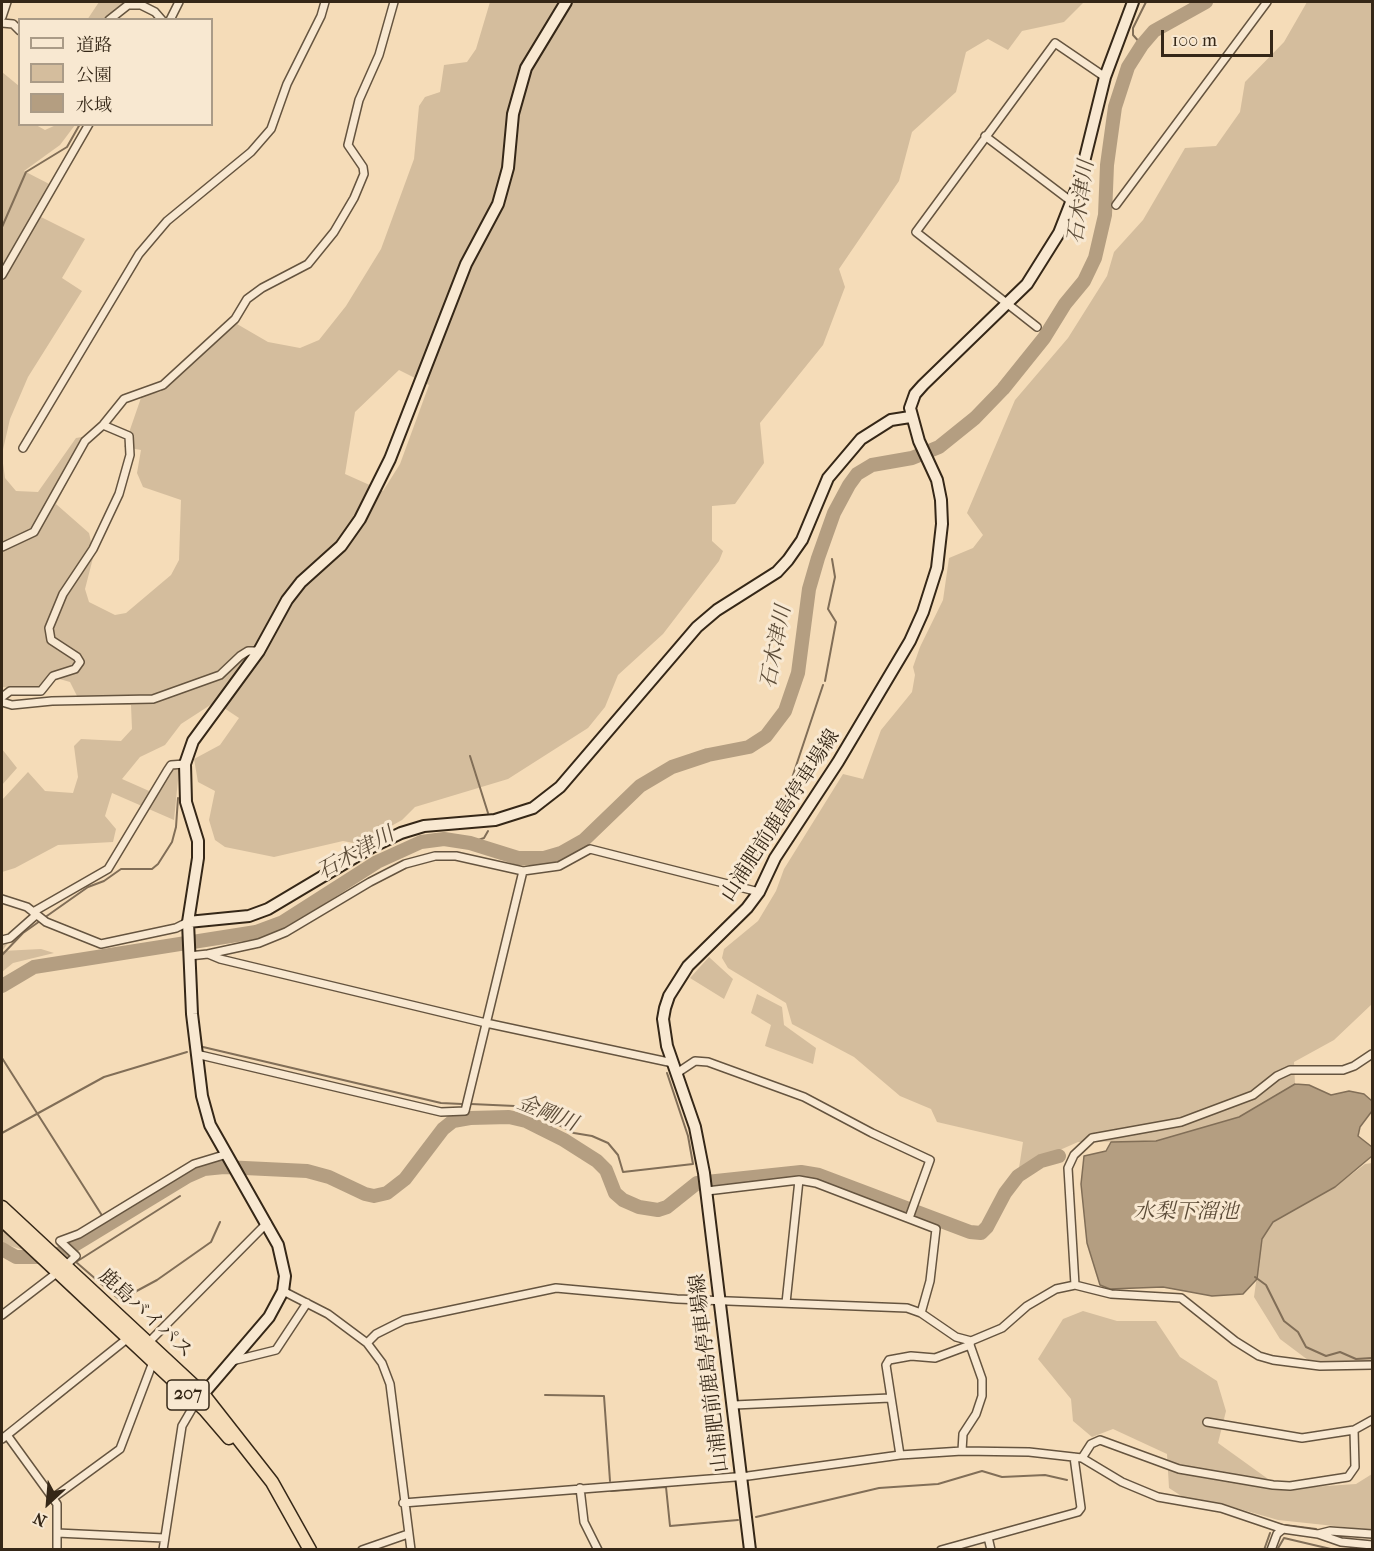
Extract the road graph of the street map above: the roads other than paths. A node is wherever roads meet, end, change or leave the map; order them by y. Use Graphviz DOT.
graph roads {
  1 [pos="7,2"];
  2 [pos="179,2"];
  3 [pos="325,2"];
  4 [pos="394,2"];
  5 [pos="566,2"];
  6 [pos="1133,2"];
  7 [pos="1267,2"];
  8 [pos="2,17"];
  9 [pos="111,18"];
  10 [pos="160,18"];
  11 [pos="171,18"];
  12 [pos="2,24"];
  13 [pos="18,29"];
  14 [pos="1105,78"];
  15 [pos="88,126"];
  16 [pos="985,136"];
  17 [pos="1072,202"];
  18 [pos="1116,205"];
  19 [pos="2,275"];
  20 [pos="1008,305"];
  21 [pos="1037,327"];
  22 [pos="910,417"];
  23 [pos="104,425"];
  24 [pos="23,448"];
  25 [pos="2,547"];
  26 [pos="259,651"];
  27 [pos="2,699"];
  28 [pos="185,764"];
  29 [pos="523,871"];
  30 [pos="759,891"];
  31 [pos="2,899"];
  32 [pos="39,916"];
  33 [pos="188,922"];
  34 [pos="2,940"];
  35 [pos="208,954"];
  36 [pos="189,955"];
  37 [pos="486,1023"];
  38 [pos="196,1054"];
  39 [pos="1372,1054"];
  40 [pos="675,1068"];
  41 [pos="229,1157"];
  42 [pos="799,1180"];
  43 [pos="707,1191"];
  44 [pos="2,1207"];
  45 [pos="909,1218"];
  46 [pos="2,1220"];
  47 [pos="267,1223"];
  48 [pos="58,1266"];
  49 [pos="1075,1285"];
  50 [pos="283,1291"];
  51 [pos="719,1299"];
  52 [pos="308,1302"];
  53 [pos="786,1303"];
  54 [pos="921,1313"];
  55 [pos="2,1315"];
  56 [pos="128,1338"];
  57 [pos="367,1343"];
  58 [pos="970,1343"];
  59 [pos="147,1344"];
  60 [pos="153,1362"];
  61 [pos="230,1362"];
  62 [pos="1372,1365"];
  63 [pos="199,1398"];
  64 [pos="890,1398"];
  65 [pos="735,1405"];
  66 [pos="1372,1420"];
  67 [pos="1207,1422"];
  68 [pos="1354,1430"];
  69 [pos="4,1437"];
  70 [pos="962,1451"];
  71 [pos="900,1455"];
  72 [pos="1078,1458"];
  73 [pos="741,1476"];
  74 [pos="580,1488"];
  75 [pos="53,1498"];
  76 [pos="403,1503"];
  77 [pos="1283,1529"];
  78 [pos="57,1533"];
  79 [pos="408,1534"];
  80 [pos="1318,1534"];
  81 [pos="1372,1534"];
  82 [pos="988,1537"];
  83 [pos="164,1538"];
  84 [pos="1372,1545"];
  85 [pos="1341,1546"];
  86 [pos="57,1550"];
  87 [pos="163,1550"];
  88 [pos="302,1550"];
  89 [pos="310,1550"];
  90 [pos="362,1550"];
  91 [pos="411,1550"];
  92 [pos="598,1550"];
  93 [pos="750,1550"];
  94 [pos="941,1550"];
  95 [pos="992,1550"];
  96 [pos="1271,1550"];
  1 -- 8 [label="street"];
  2 -- 11 [label="street"];
  3 -- 24 [label="street"];
  4 -- 23 [label="street"];
  5 -- 26 [label="street"];
  6 -- 14 [label="street"];
  7 -- 18 [label="street"];
  9 -- 10 [label="street"];
  12 -- 13 [label="street"];
  14 -- 16 [label="street"];
  14 -- 17 [label="street"];
  15 -- 19 [label="street"];
  16 -- 17 [label="street"];
  16 -- 20 [label="street"];
  17 -- 20 [label="street"];
  20 -- 21 [label="street"];
  20 -- 22 [label="street"];
  22 -- 30 [label="street, 山浦肥前鹿島停車場線"];
  22 -- 33 [label="street"];
  23 -- 25 [label="street"];
  23 -- 27 [label="street"];
  26 -- 27 [label="street"];
  26 -- 28 [label="street"];
  28 -- 32 [label="street"];
  28 -- 33 [label="street"];
  29 -- 30 [label="street"];
  29 -- 35 [label="street"];
  29 -- 37 [label="street"];
  30 -- 40 [label="street, 山浦肥前鹿島停車場線"];
  31 -- 32 [label="street"];
  32 -- 33 [label="street"];
  32 -- 34 [label="street"];
  33 -- 36 [label="street"];
  35 -- 36 [label="street"];
  35 -- 37 [label="street"];
  36 -- 38 [label="street"];
  37 -- 38 [label="street"];
  37 -- 40 [label="street"];
  38 -- 41 [label="street"];
  39 -- 49 [label="street"];
  40 -- 43 [label="street, 山浦肥前鹿島停車場線"];
  40 -- 45 [label="street"];
  41 -- 47 [label="street"];
  41 -- 48 [label="street"];
  42 -- 43 [label="street"];
  42 -- 45 [label="street"];
  42 -- 53 [label="street"];
  43 -- 51 [label="street, 山浦肥前鹿島停車場線"];
  44 -- 48 [label="highway, 鹿島バイパス / 207"];
  45 -- 54 [label="street"];
  46 -- 48 [label="highway, 鹿島バイパス / 207"];
  47 -- 50 [label="street"];
  47 -- 59 [label="street"];
  48 -- 55 [label="street"];
  48 -- 56 [label="highway, 鹿島バイパス / 207"];
  48 -- 59 [label="highway, 鹿島バイパス / 207"];
  49 -- 58 [label="street"];
  49 -- 62 [label="street"];
  50 -- 52 [label="street"];
  50 -- 61 [label="street"];
  51 -- 53 [label="street"];
  51 -- 57 [label="street"];
  51 -- 65 [label="street, 山浦肥前鹿島停車場線"];
  52 -- 57 [label="street"];
  52 -- 61 [label="street"];
  53 -- 54 [label="street"];
  54 -- 58 [label="street"];
  56 -- 60 [label="highway, 鹿島バイパス / 207"];
  56 -- 69 [label="street"];
  57 -- 76 [label="street"];
  58 -- 64 [label="street"];
  58 -- 70 [label="street"];
  59 -- 63 [label="highway, 鹿島バイパス / 207"];
  60 -- 63 [label="highway, 鹿島バイパス / 207"];
  60 -- 75 [label="street"];
  61 -- 63 [label="street"];
  63 -- 83 [label="street"];
  63 -- 88 [label="highway, 鹿島バイパス / 207"];
  63 -- 89 [label="highway, 鹿島バイパス / 207"];
  64 -- 65 [label="street"];
  64 -- 71 [label="street"];
  65 -- 73 [label="street, 山浦肥前鹿島停車場線"];
  66 -- 68 [label="street"];
  67 -- 68 [label="street"];
  68 -- 72 [label="street"];
  69 -- 75 [label="street"];
  70 -- 71 [label="street"];
  70 -- 72 [label="street"];
  71 -- 73 [label="street"];
  72 -- 77 [label="street"];
  72 -- 82 [label="street"];
  73 -- 74 [label="street"];
  73 -- 93 [label="street, 山浦肥前鹿島停車場線"];
  74 -- 76 [label="street"];
  74 -- 92 [label="street"];
  75 -- 78 [label="street"];
  76 -- 79 [label="street"];
  77 -- 80 [label="street"];
  77 -- 96 [label="street"];
  78 -- 83 [label="street"];
  78 -- 86 [label="street"];
  79 -- 90 [label="street"];
  79 -- 91 [label="street"];
  80 -- 81 [label="street"];
  80 -- 85 [label="street"];
  82 -- 94 [label="street"];
  82 -- 95 [label="street"];
  83 -- 87 [label="street"];
  84 -- 85 [label="street"];
}
